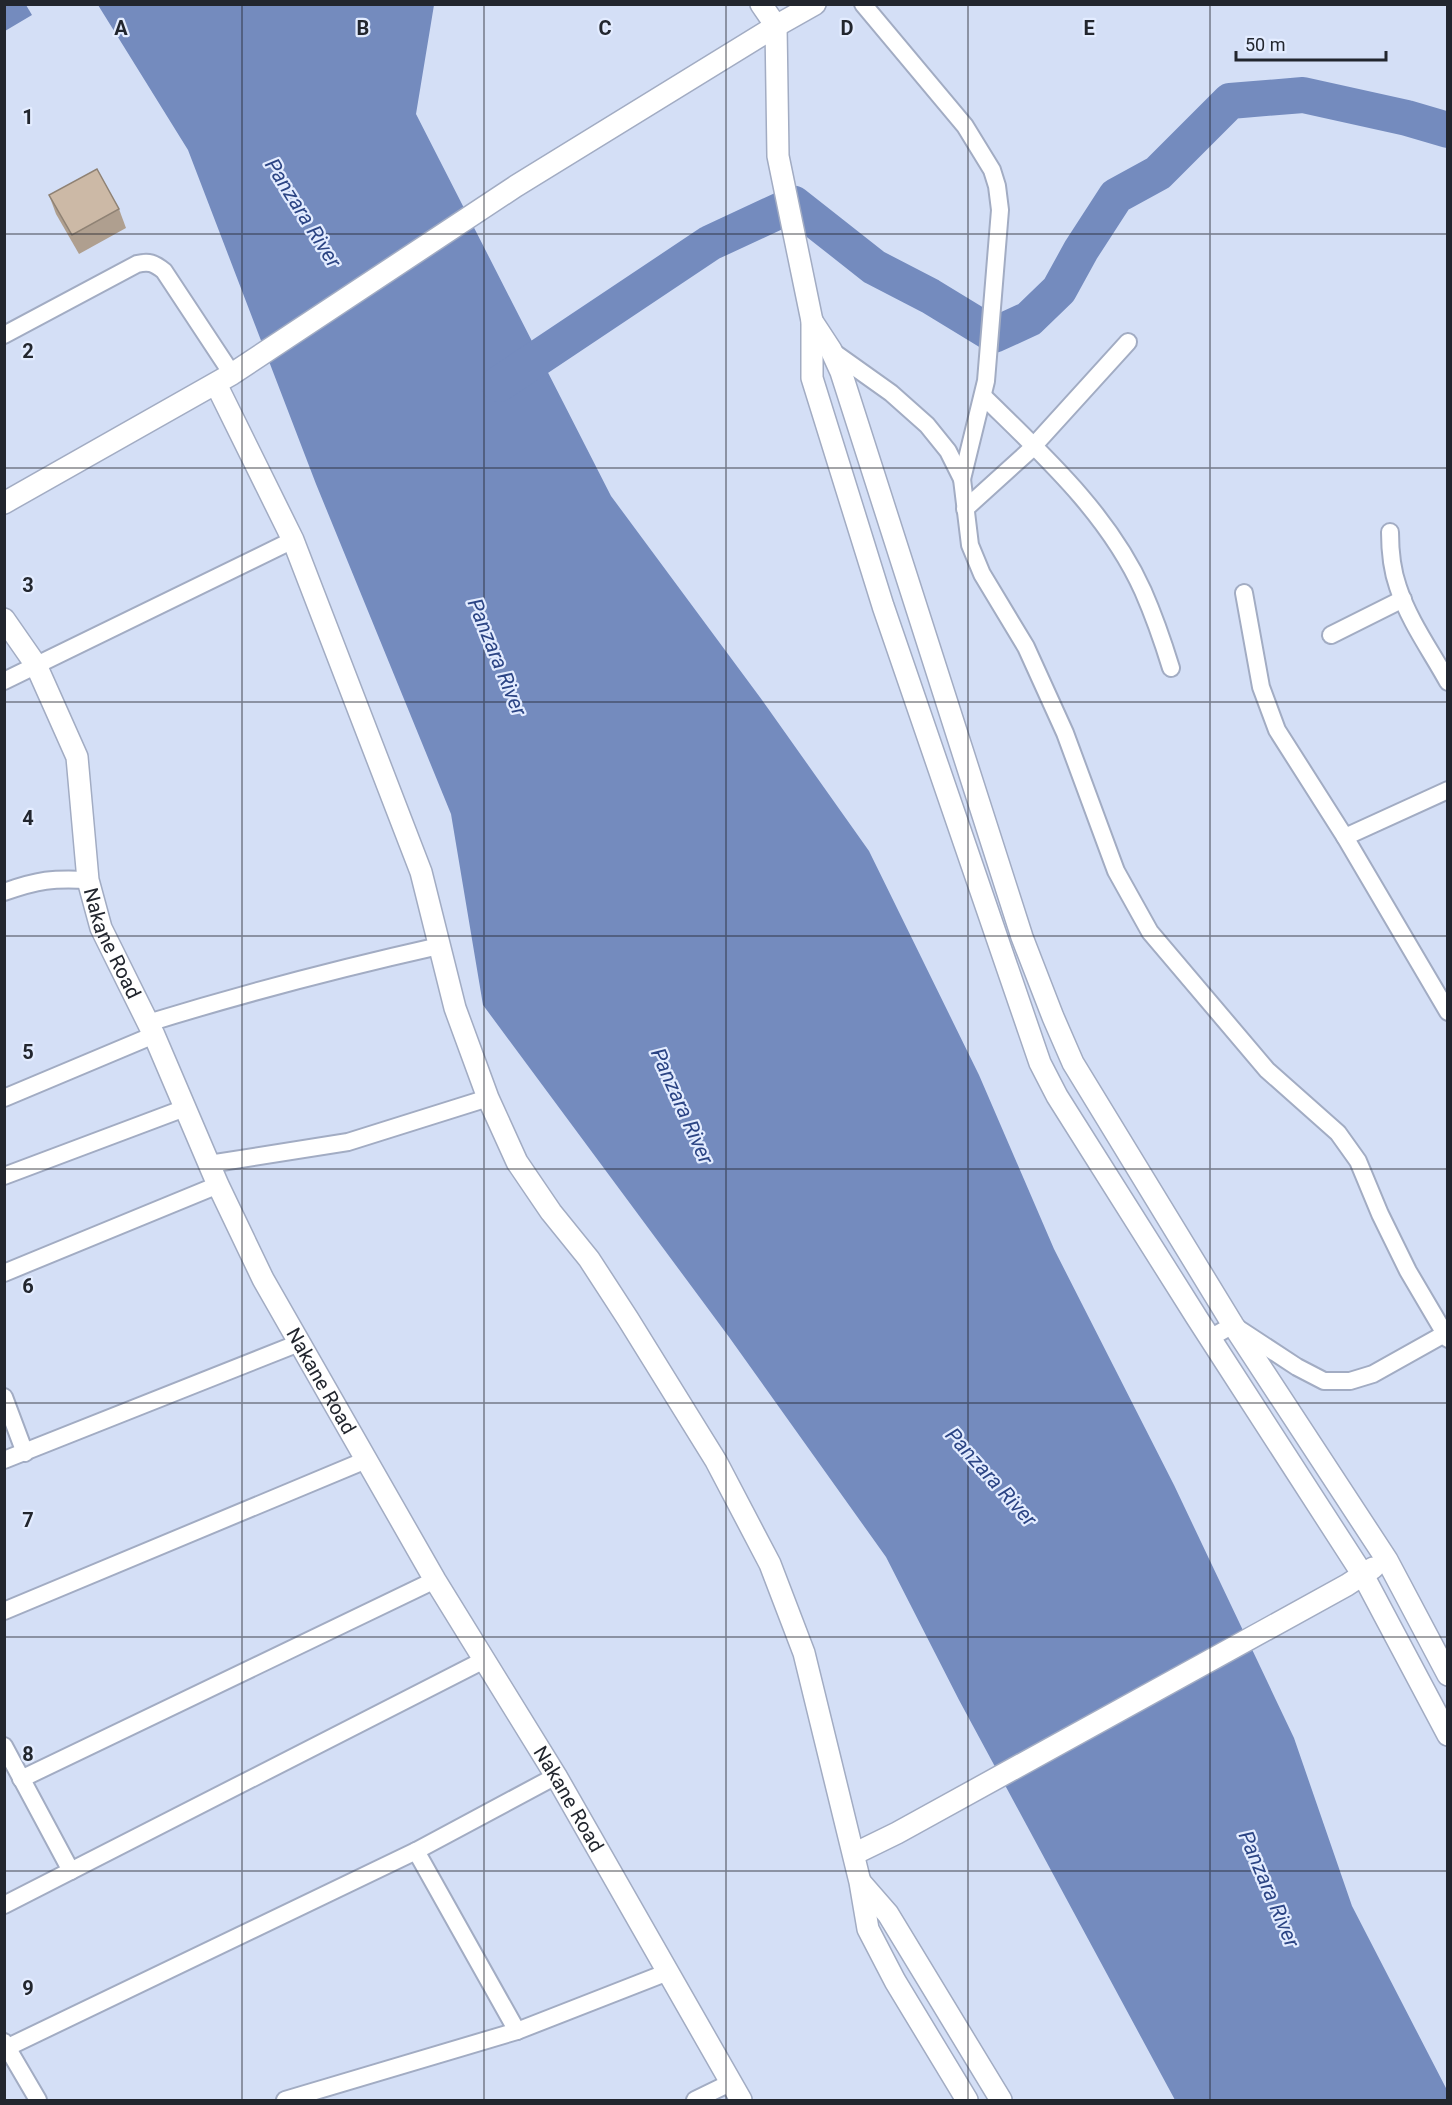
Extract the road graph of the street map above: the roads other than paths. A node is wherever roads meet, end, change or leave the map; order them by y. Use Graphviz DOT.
graph roads {
  1 [pos="761,4"];
  2 [pos="815,4"];
  3 [pos="863,4"];
  4 [pos="776,26"];
  5 [pos="812,321"];
  6 [pos="4,335"];
  7 [pos="1128,342"];
  8 [pos="831,350"];
  9 [pos="224,379"];
  10 [pos="984,388"];
  11 [pos="1034,446"];
  12 [pos="962,479"];
  13 [pos="4,503"];
  14 [pos="965,509"];
  15 [pos="1390,532"];
  16 [pos="294,540"];
  17 [pos="1244,593"];
  18 [pos="1403,599"];
  19 [pos="4,619"];
  20 [pos="1331,634"];
  21 [pos="36,665"];
  22 [pos="1171,668"];
  23 [pos="4,681"];
  24 [pos="1447,681"];
  25 [pos="1448,790"];
  26 [pos="1345,837"];
  27 [pos="88,880"];
  28 [pos="4,892"];
  29 [pos="440,946"];
  30 [pos="1448,1012"];
  31 [pos="151,1029"];
  32 [pos="4,1098"];
  33 [pos="488,1098"];
  34 [pos="185,1108"];
  35 [pos="209,1164"];
  36 [pos="4,1176"];
  37 [pos="218,1185"];
  38 [pos="4,1274"];
  39 [pos="1233,1325"];
  40 [pos="1446,1335"];
  41 [pos="1210,1338"];
  42 [pos="299,1343"];
  43 [pos="4,1397"];
  44 [pos="25,1453"];
  45 [pos="4,1460"];
  46 [pos="366,1460"];
  47 [pos="1387,1560"];
  48 [pos="435,1580"];
  49 [pos="1355,1580"];
  50 [pos="4,1611"];
  51 [pos="484,1660"];
  52 [pos="1448,1675"];
  53 [pos="1448,1735"];
  54 [pos="4,1746"];
  55 [pos="555,1776"];
  56 [pos="21,1779"];
  57 [pos="416,1851"];
  58 [pos="854,1854"];
  59 [pos="71,1872"];
  60 [pos="861,1882"];
  61 [pos="4,1905"];
  62 [pos="668,1972"];
  63 [pos="517,2031"];
  64 [pos="6,2046"];
  65 [pos="736,2091"];
  66 [pos="38,2100"];
  67 [pos="285,2100"];
  68 [pos="696,2100"];
  69 [pos="967,2100"];
  70 [pos="1001,2100"];
  1 -- 4 [label="street"];
  2 -- 4 [label="street"];
  3 -- 10 [label="street"];
  4 -- 5 [label="street"];
  4 -- 9 [label="street"];
  5 -- 8 [label="street"];
  5 -- 41 [label="street"];
  6 -- 9 [label="street"];
  7 -- 11 [label="street"];
  8 -- 12 [label="street"];
  8 -- 39 [label="street"];
  9 -- 13 [label="street"];
  9 -- 16 [label="street"];
  10 -- 11 [label="street"];
  10 -- 12 [label="street"];
  11 -- 14 [label="street"];
  11 -- 22 [label="street"];
  12 -- 14 [label="street"];
  14 -- 40 [label="street"];
  15 -- 18 [label="street"];
  16 -- 21 [label="street"];
  16 -- 29 [label="street"];
  17 -- 26 [label="street"];
  18 -- 20 [label="street"];
  18 -- 24 [label="street"];
  19 -- 21 [label="street, Nakane Road"];
  21 -- 23 [label="street"];
  21 -- 27 [label="street, Nakane Road"];
  25 -- 26 [label="street"];
  26 -- 30 [label="street"];
  27 -- 28 [label="street"];
  27 -- 31 [label="street, Nakane Road"];
  29 -- 31 [label="street"];
  29 -- 33 [label="street"];
  31 -- 32 [label="street"];
  31 -- 34 [label="street, Nakane Road"];
  33 -- 35 [label="street"];
  33 -- 58 [label="street"];
  34 -- 35 [label="street, Nakane Road"];
  34 -- 36 [label="street"];
  35 -- 37 [label="street, Nakane Road"];
  37 -- 38 [label="street"];
  37 -- 42 [label="street, Nakane Road"];
  39 -- 40 [label="street"];
  39 -- 41 [label="street"];
  39 -- 47 [label="street"];
  41 -- 49 [label="street"];
  42 -- 44 [label="street"];
  42 -- 46 [label="street, Nakane Road"];
  43 -- 44 [label="street"];
  44 -- 45 [label="street"];
  46 -- 48 [label="street, Nakane Road"];
  46 -- 50 [label="street"];
  47 -- 49 [label="street"];
  47 -- 52 [label="street"];
  48 -- 51 [label="street, Nakane Road"];
  48 -- 56 [label="street"];
  49 -- 53 [label="street"];
  49 -- 58 [label="street"];
  51 -- 55 [label="street, Nakane Road"];
  51 -- 59 [label="street"];
  54 -- 56 [label="street"];
  55 -- 57 [label="street"];
  55 -- 62 [label="street, Nakane Road"];
  56 -- 59 [label="street"];
  57 -- 63 [label="street"];
  57 -- 64 [label="street"];
  58 -- 60 [label="street"];
  59 -- 61 [label="street"];
  60 -- 69 [label="street"];
  60 -- 70 [label="street"];
  62 -- 63 [label="street"];
  62 -- 65 [label="street, Nakane Road"];
  63 -- 67 [label="street"];
  64 -- 66 [label="street"];
  65 -- 68 [label="street"];
}
